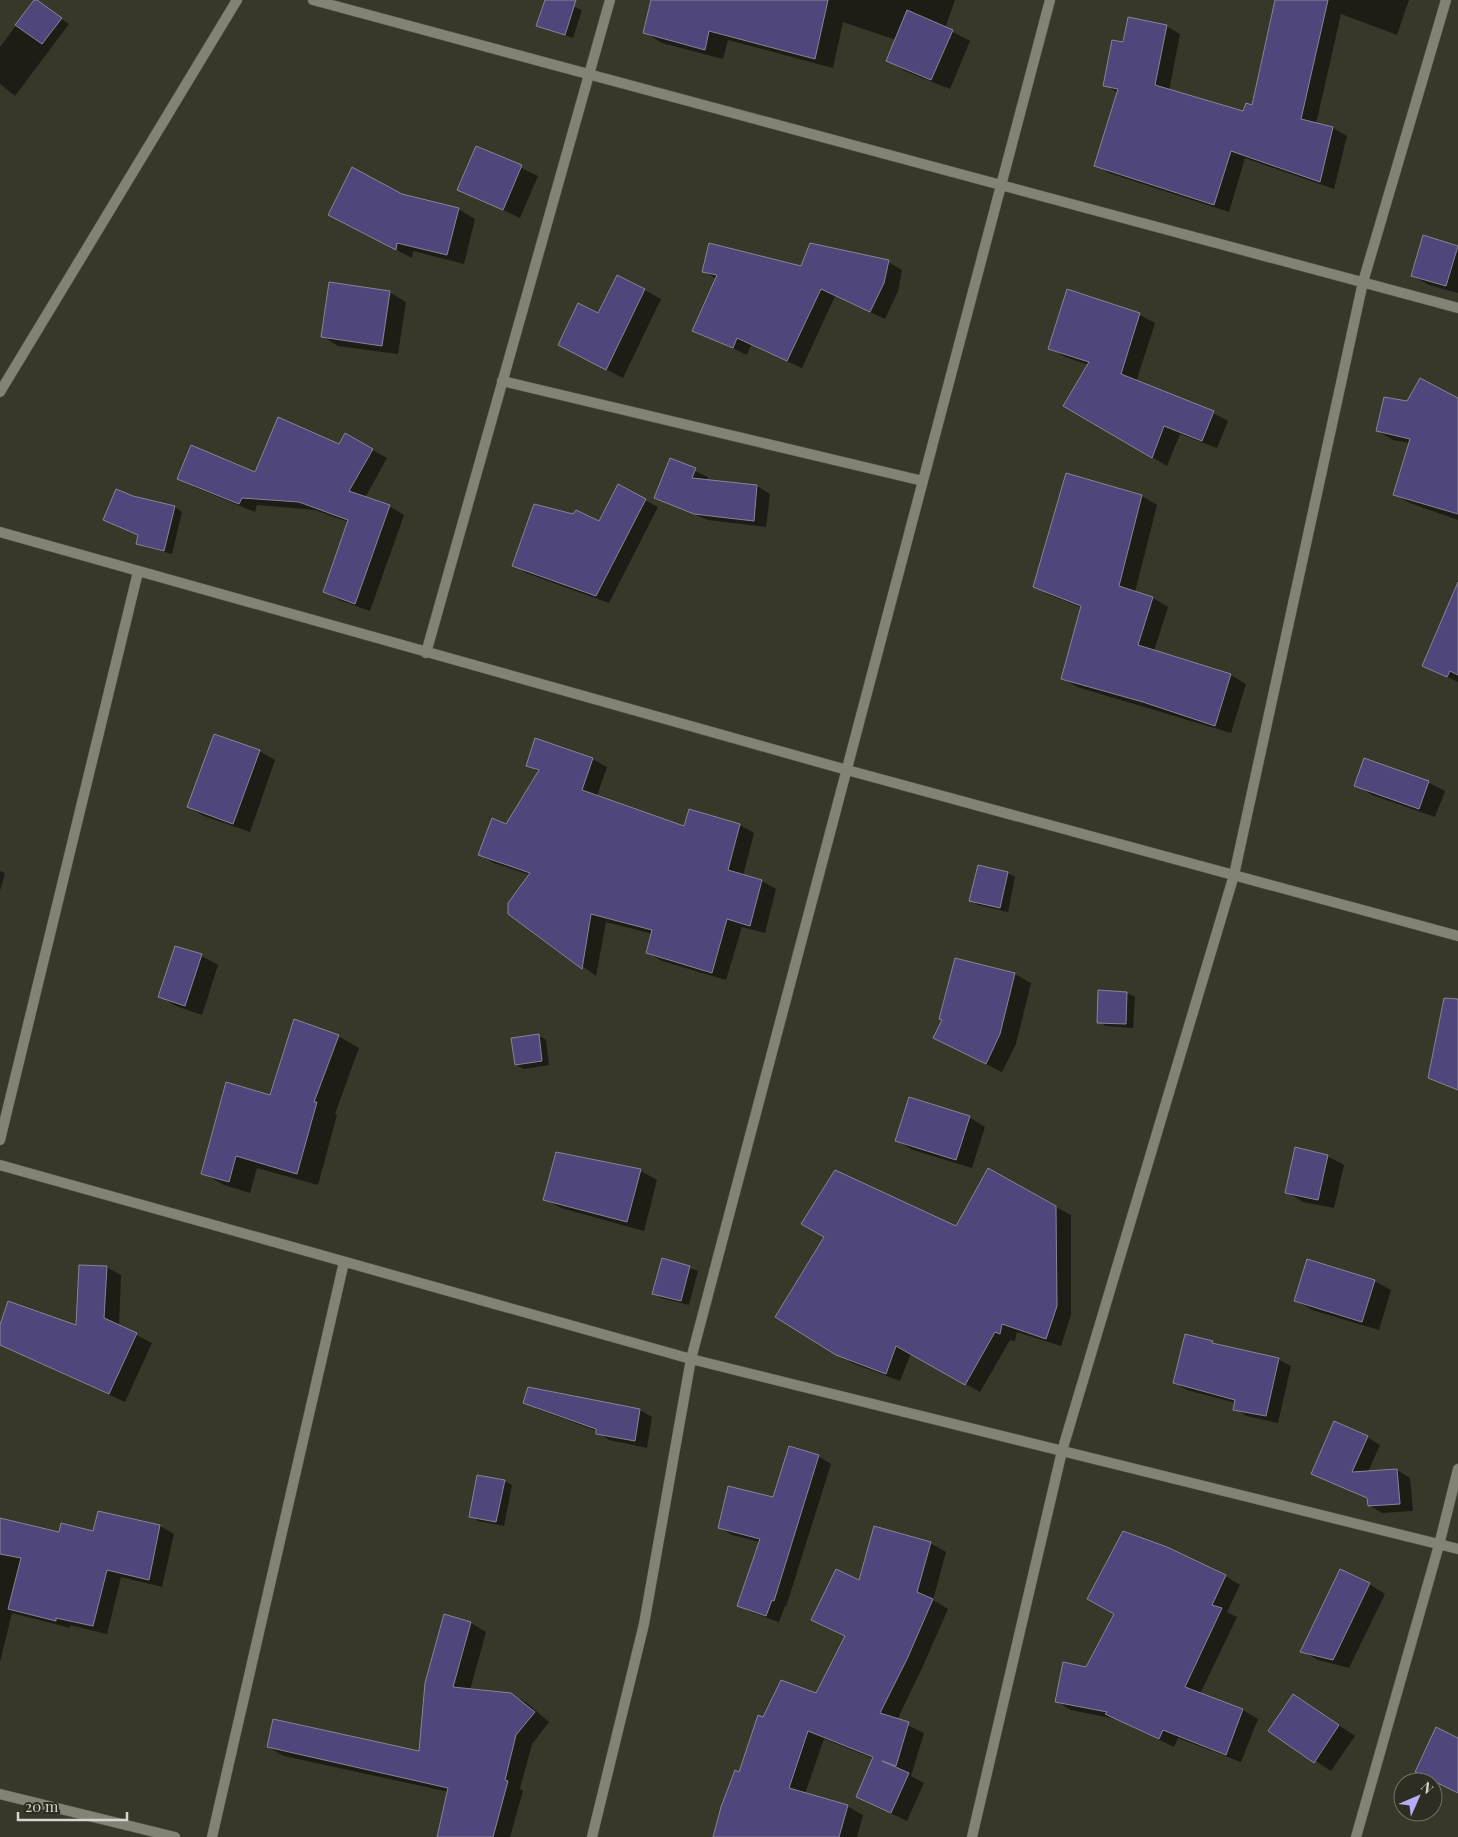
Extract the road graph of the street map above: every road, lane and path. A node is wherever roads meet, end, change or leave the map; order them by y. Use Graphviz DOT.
graph roads {
  1 [pos="237,0"];
  2 [pos="313,0"];
  3 [pos="610,0"];
  4 [pos="1050,0"];
  5 [pos="1446,0"];
  6 [pos="589,74"];
  7 [pos="1001,185"];
  8 [pos="1363,282"];
  9 [pos="1458,308"];
  10 [pos="502,381"];
  11 [pos="0,392"];
  12 [pos="923,481"];
  13 [pos="0,532"];
  14 [pos="138,572"];
  15 [pos="426,652"];
  16 [pos="846,770"];
  17 [pos="1234,875"];
  18 [pos="1458,936"];
  19 [pos="0,1140"];
  20 [pos="0,1165"];
  21 [pos="344,1262"];
  22 [pos="691,1359"];
  23 [pos="1062,1451"];
  24 [pos="1458,1470"];
  25 [pos="1439,1545"];
  26 [pos="1458,1549"];
  27 [pos="0,1794"];
  28 [pos="175,1837"];
  29 [pos="212,1837"];
  30 [pos="592,1837"];
  31 [pos="972,1837"];
  32 [pos="1356,1837"];
  1 -- 11 [label="street"];
  2 -- 6 [label="street"];
  3 -- 6 [label="street"];
  4 -- 7 [label="street"];
  5 -- 8 [label="street"];
  6 -- 7 [label="street"];
  6 -- 10 [label="street"];
  7 -- 8 [label="street"];
  7 -- 12 [label="street"];
  8 -- 9 [label="street"];
  8 -- 17 [label="street"];
  10 -- 12 [label="street"];
  10 -- 15 [label="street"];
  12 -- 16 [label="street"];
  13 -- 14 [label="street"];
  14 -- 15 [label="street"];
  14 -- 19 [label="street"];
  15 -- 16 [label="street"];
  16 -- 17 [label="street"];
  16 -- 22 [label="street"];
  17 -- 18 [label="street"];
  17 -- 23 [label="street"];
  20 -- 21 [label="street"];
  21 -- 22 [label="street"];
  21 -- 29 [label="street"];
  22 -- 23 [label="street"];
  22 -- 30 [label="street"];
  23 -- 25 [label="street"];
  23 -- 31 [label="street"];
  24 -- 25 [label="street"];
  25 -- 26 [label="street"];
  25 -- 32 [label="street"];
  27 -- 28 [label="street"];
}
